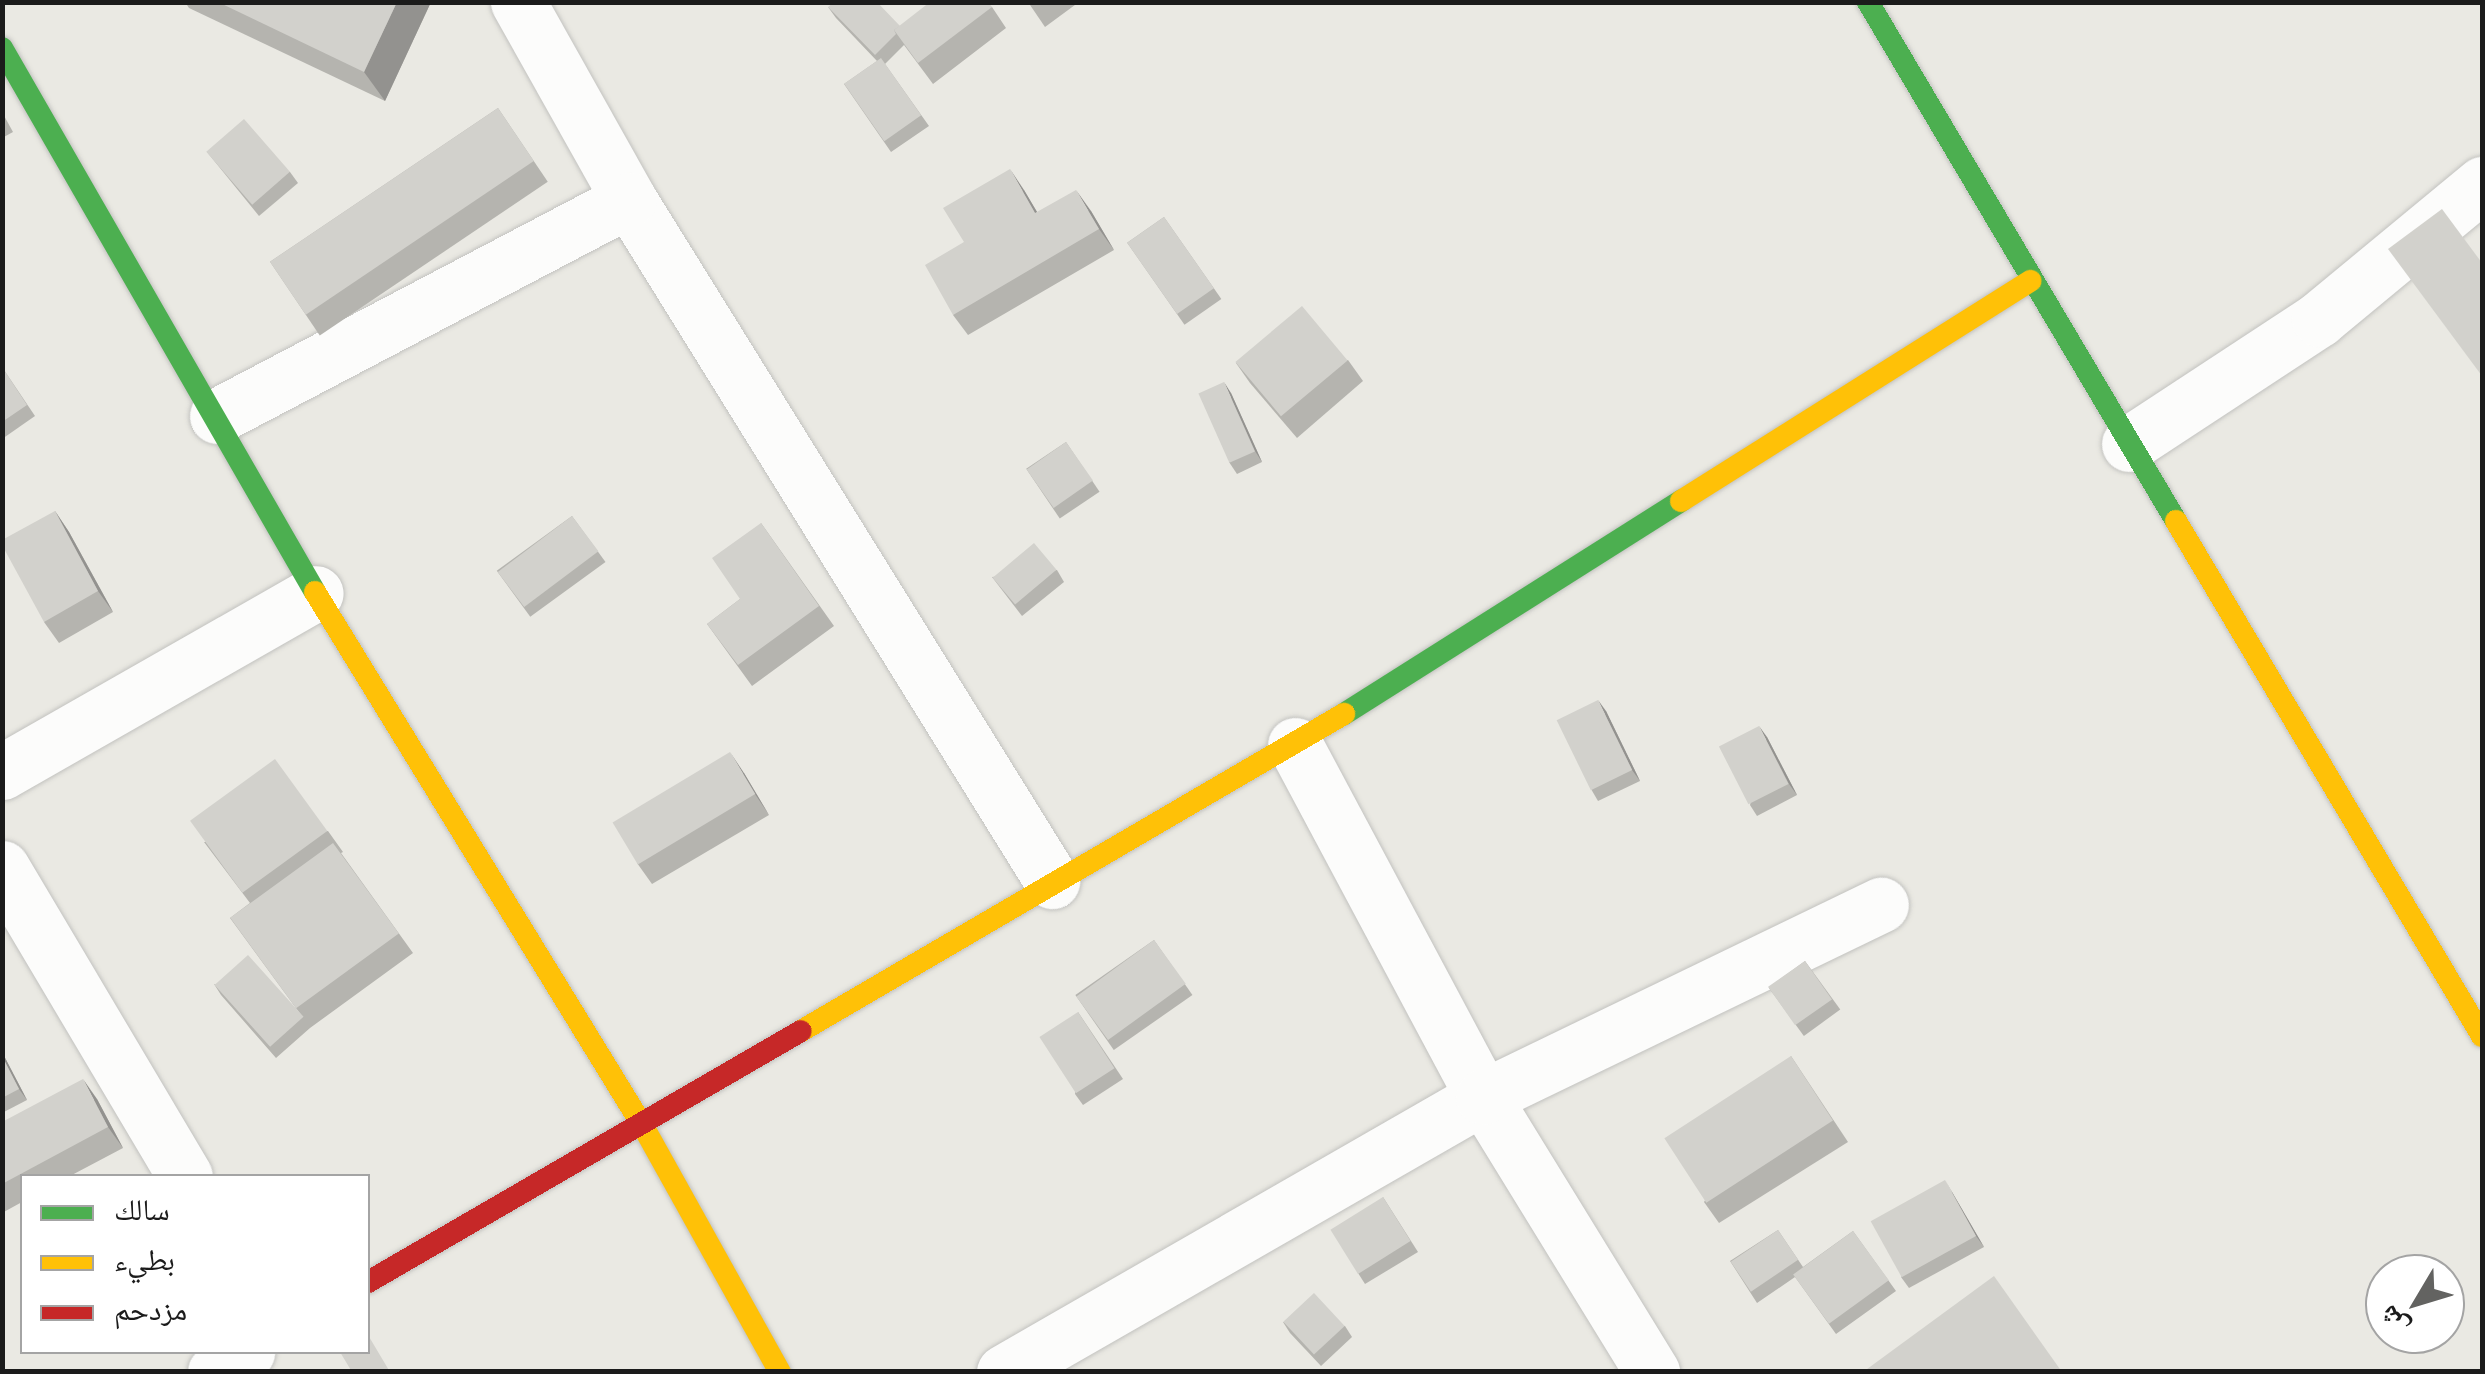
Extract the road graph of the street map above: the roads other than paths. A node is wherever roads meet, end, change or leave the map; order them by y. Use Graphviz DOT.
graph roads {
  1 [pos="1868,2"];
  2 [pos="534,8"];
  3 [pos="2,48"];
  4 [pos="2482,184"];
  5 [pos="628,200"];
  6 [pos="2030,281"];
  7 [pos="217,416"];
  8 [pos="2129,444"];
  9 [pos="316,593"];
  10 [pos="1295,744"];
  11 [pos="2,772"];
  12 [pos="2,868"];
  13 [pos="1052,882"];
  14 [pos="1882,905"];
  15 [pos="2482,1036"];
  16 [pos="1483,1097"];
  17 [pos="644,1128"];
  18 [pos="185,1174"];
  19 [pos="370,1281"];
  20 [pos="244,1354"];
  21 [pos="215,1372"];
  22 [pos="780,1372"];
  23 [pos="1004,1372"];
  24 [pos="1652,1372"];
  1 -- 6 [label="street"];
  2 -- 5 [label="street"];
  3 -- 7 [label="street"];
  4 -- 8 [label="street"];
  5 -- 7 [label="street"];
  5 -- 13 [label="street"];
  6 -- 8 [label="street"];
  6 -- 10 [label="street"];
  7 -- 9 [label="street"];
  8 -- 15 [label="street"];
  9 -- 11 [label="street"];
  9 -- 17 [label="street"];
  10 -- 13 [label="street"];
  10 -- 16 [label="street"];
  12 -- 18 [label="street"];
  13 -- 17 [label="street"];
  14 -- 16 [label="street"];
  16 -- 23 [label="street"];
  16 -- 24 [label="street"];
  17 -- 19 [label="street"];
  17 -- 22 [label="street"];
  20 -- 21 [label="street"];
}
